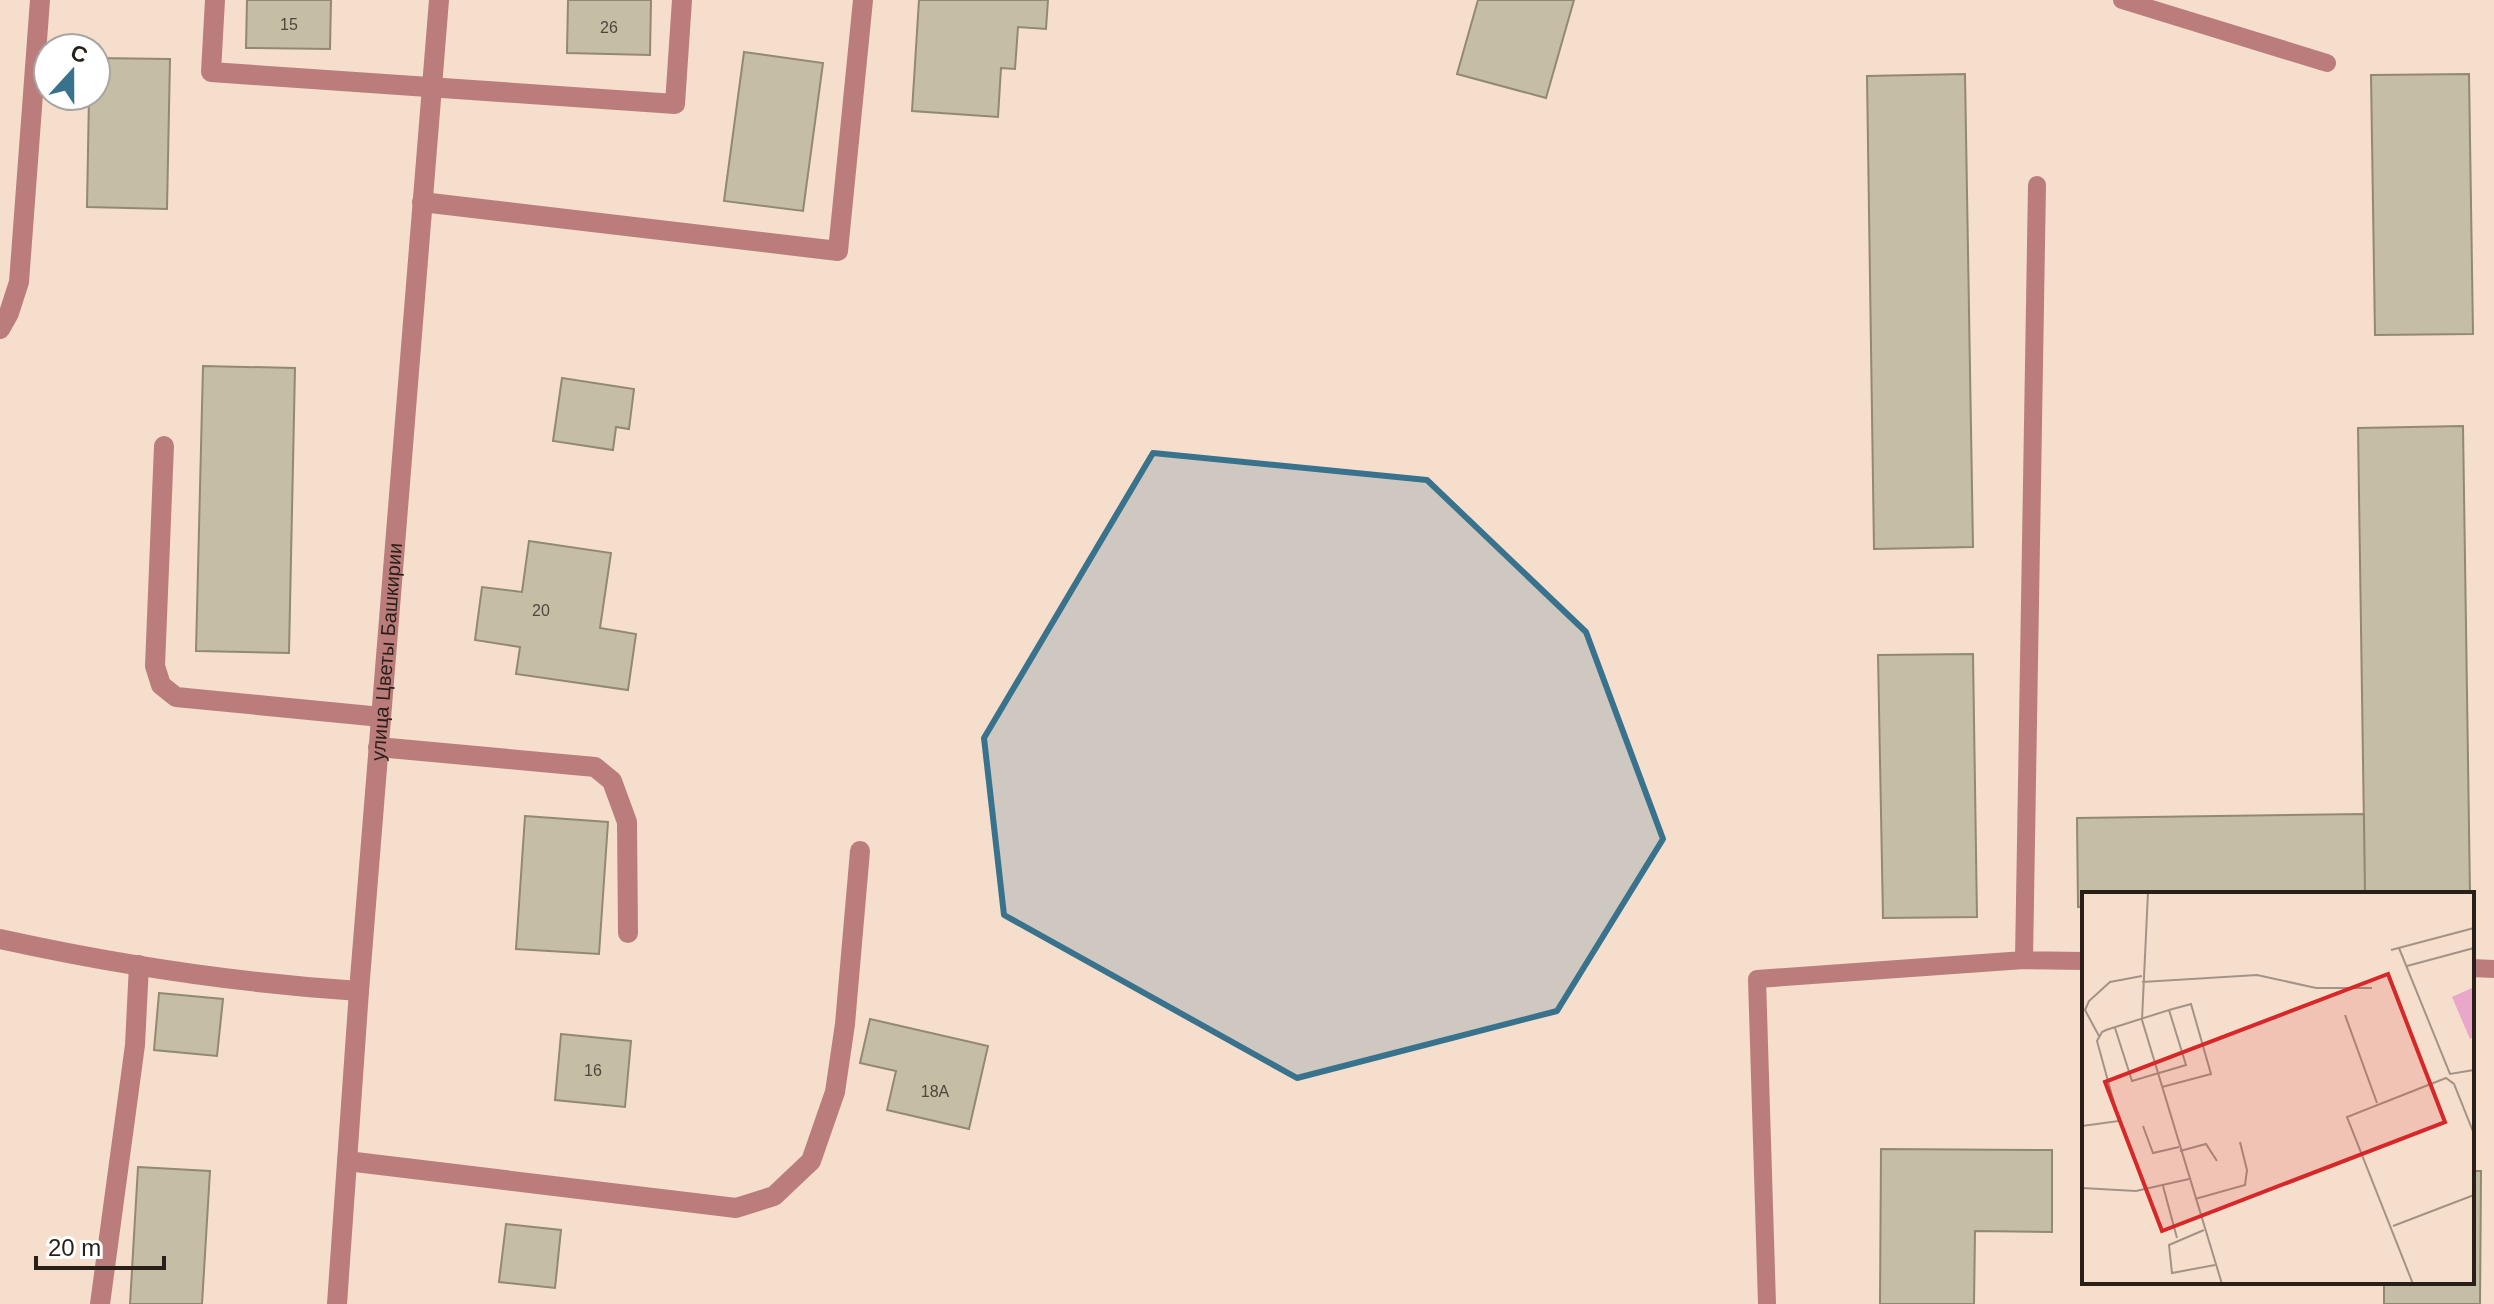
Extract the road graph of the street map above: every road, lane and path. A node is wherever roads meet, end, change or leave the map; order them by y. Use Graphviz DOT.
graph roads {
  1 [pos="40,0"];
  2 [pos="215,0"];
  3 [pos="439,0"];
  4 [pos="682,0"];
  5 [pos="863,0"];
  6 [pos="2122,0"];
  7 [pos="2327,63"];
  8 [pos="432,88"];
  9 [pos="2037,185"];
  10 [pos="422,202"];
  11 [pos="0,329"];
  12 [pos="164,446"];
  13 [pos="381,717"];
  14 [pos="378,747"];
  15 [pos="860,851"];
  16 [pos="628,933"];
  17 [pos="0,939"];
  18 [pos="2024,960"];
  19 [pos="2082,961"];
  20 [pos="139,965"];
  21 [pos="2474,968"];
  22 [pos="2494,969"];
  23 [pos="359,991"];
  24 [pos="347,1161"];
  25 [pos="100,1304"];
  26 [pos="337,1304"];
  27 [pos="1767,1304"];
  1 -- 11 [label="street"];
  2 -- 8 [label="street"];
  3 -- 8 [label="street, улица Цветы Башкирии"];
  4 -- 8 [label="street"];
  5 -- 10 [label="street"];
  6 -- 7 [label="lane"];
  8 -- 10 [label="street, улица Цветы Башкирии"];
  9 -- 18 [label="lane"];
  10 -- 13 [label="street, улица Цветы Башкирии"];
  12 -- 13 [label="street"];
  13 -- 14 [label="street, улица Цветы Башкирии"];
  14 -- 16 [label="street"];
  14 -- 23 [label="street, улица Цветы Башкирии"];
  15 -- 24 [label="street"];
  17 -- 20 [label="street"];
  18 -- 19 [label="lane"];
  18 -- 27 [label="lane"];
  20 -- 23 [label="street"];
  20 -- 25 [label="street"];
  21 -- 22 [label="lane"];
  23 -- 24 [label="street, улица Цветы Башкирии"];
  24 -- 26 [label="street, улица Цветы Башкирии"];
}
